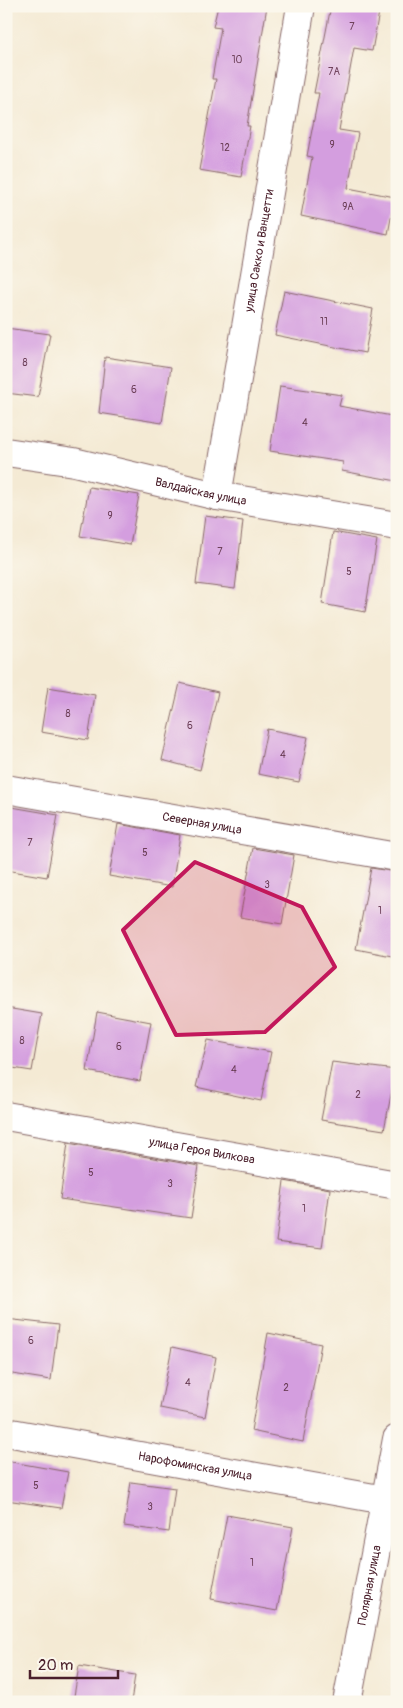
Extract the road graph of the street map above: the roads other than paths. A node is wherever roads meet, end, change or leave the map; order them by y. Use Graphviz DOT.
graph roads {
  1 [pos="301,6"];
  2 [pos="6,452"];
  3 [pos="217,496"];
  4 [pos="397,526"];
  5 [pos="6,789"];
  6 [pos="397,857"];
  7 [pos="6,1116"];
  8 [pos="397,1185"];
  9 [pos="6,1432"];
  10 [pos="397,1439"];
  11 [pos="385,1500"];
  12 [pos="347,1702"];
  1 -- 3 [label="street, улица Сакко и Ванцетти"];
  2 -- 3 [label="street, Валдайская улица"];
  3 -- 4 [label="street, Валдайская улица"];
  5 -- 6 [label="street, Северная улица"];
  7 -- 8 [label="street, улица Героя Вилкова"];
  9 -- 11 [label="street, Нарофоминская улица"];
  10 -- 11 [label="street, Полярная улица"];
  11 -- 12 [label="street, Полярная улица"];
}
